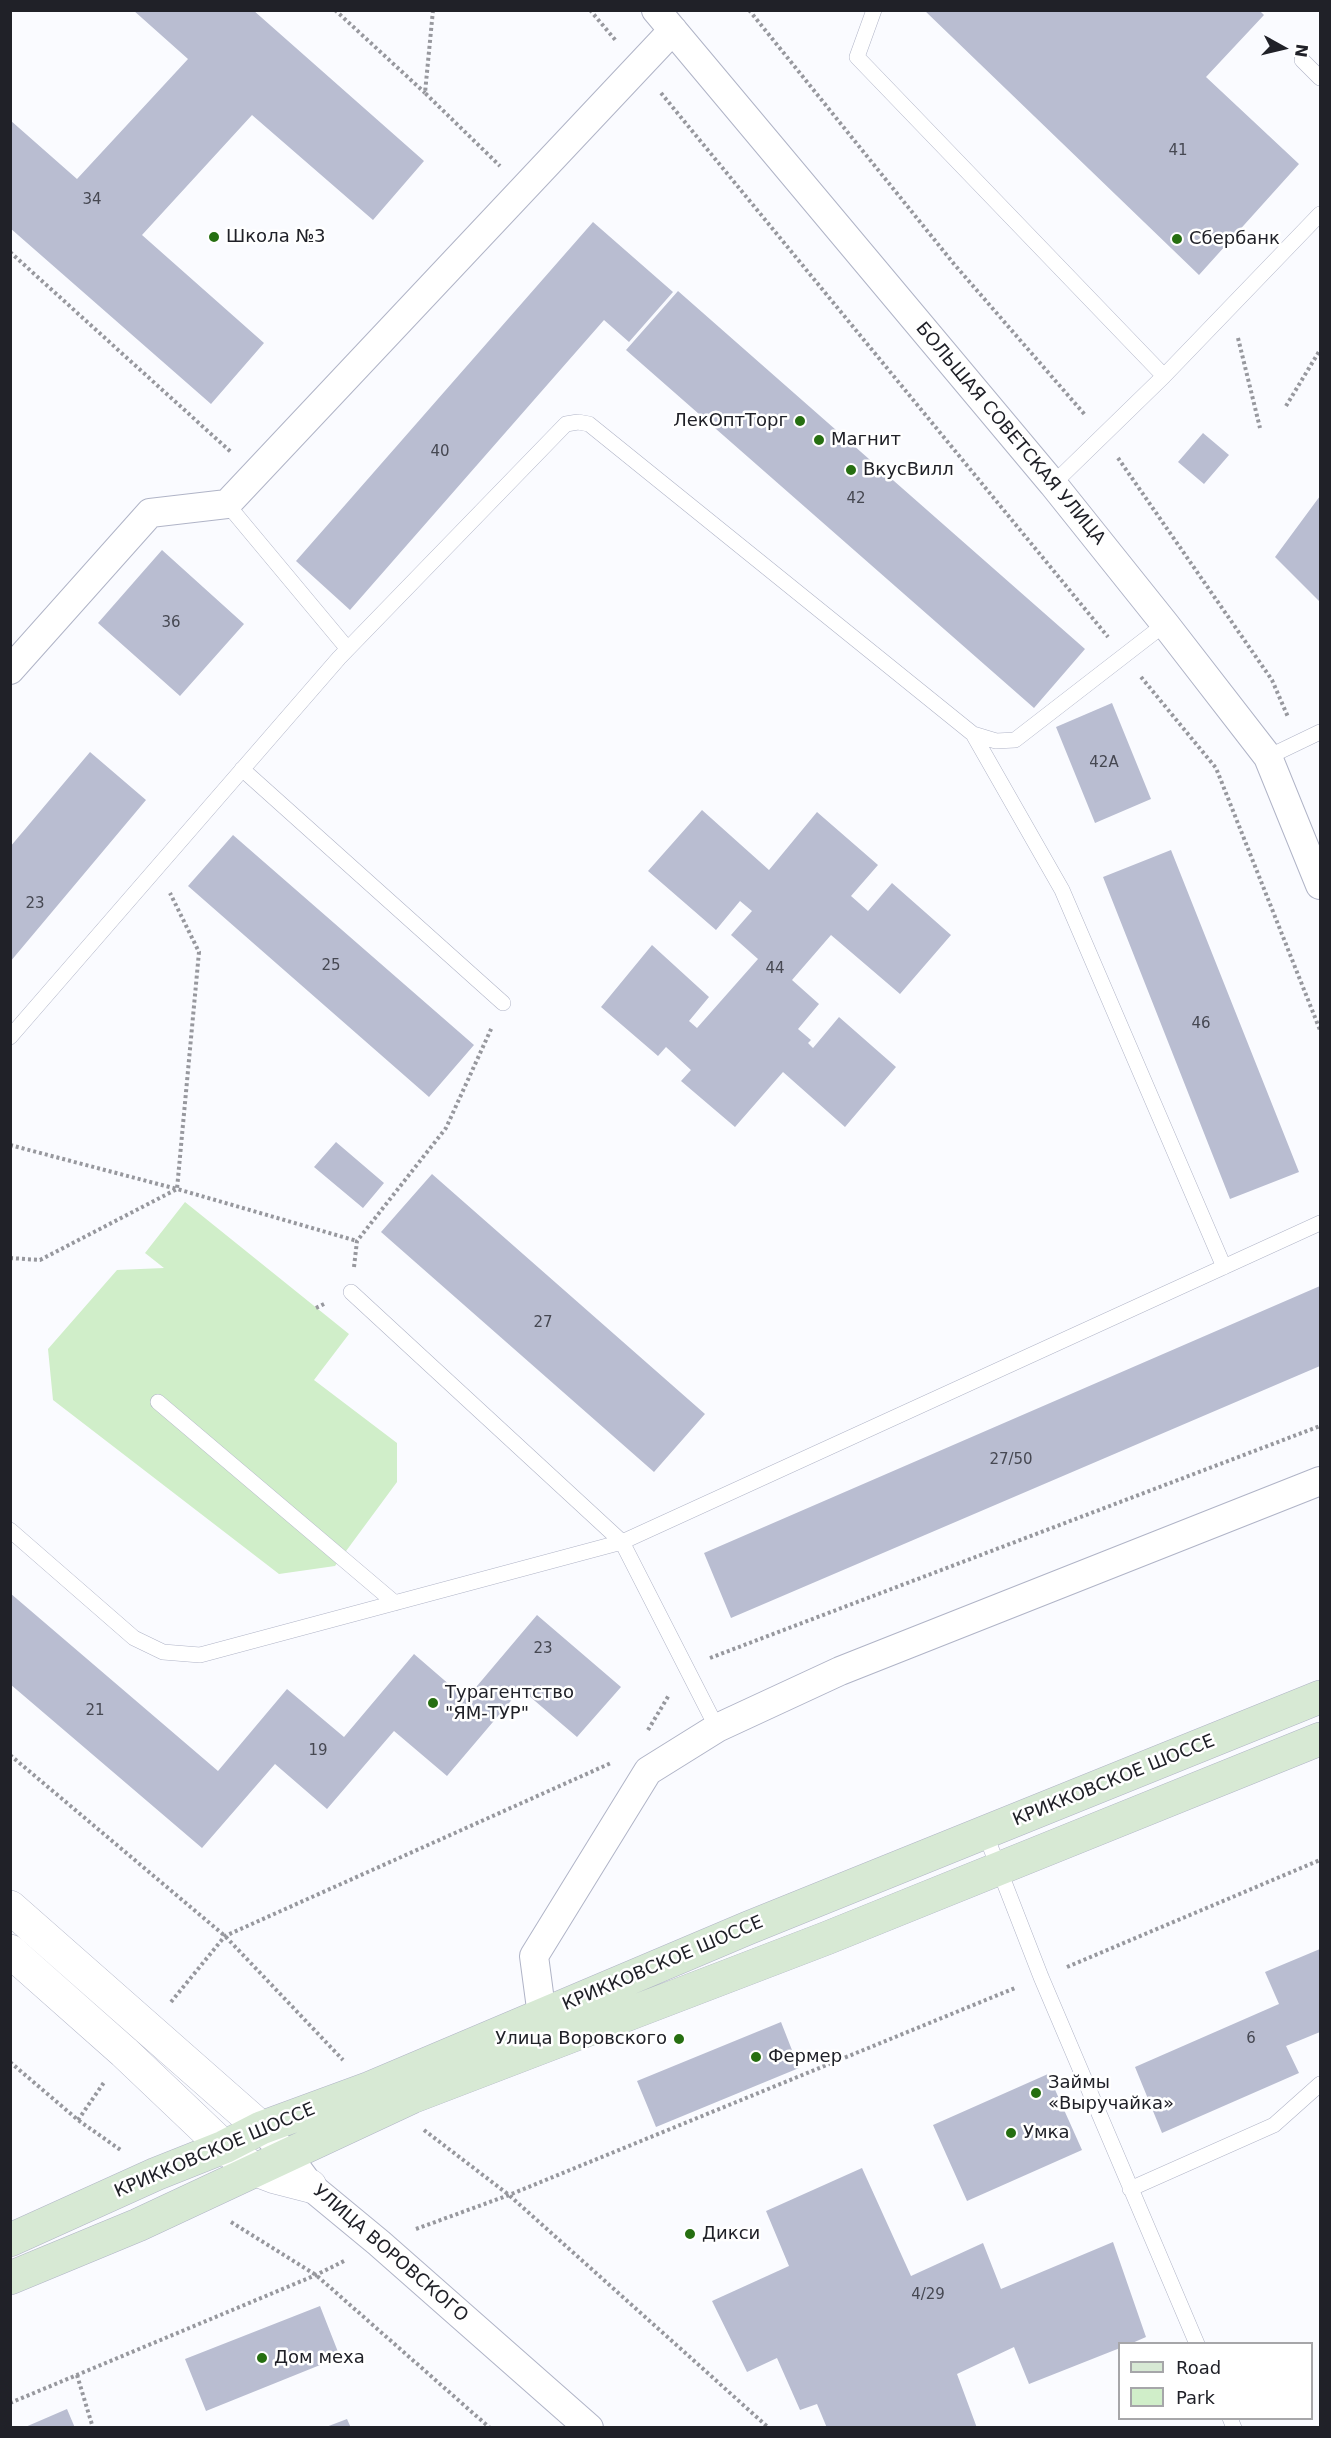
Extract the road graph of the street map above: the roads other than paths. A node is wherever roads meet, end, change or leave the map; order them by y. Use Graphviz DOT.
graph roads {
  1 [pos="874,10"];
  2 [pos="664,20"];
  3 [pos="1302,60"];
  4 [pos="1320,78"];
  5 [pos="1320,214"];
  6 [pos="1164,376"];
  7 [pos="1053,484"];
  8 [pos="227,504"];
  9 [pos="1165,624"];
  10 [pos="348,648"];
  11 [pos="10,670"];
  12 [pos="1320,732"];
  13 [pos="973,734"];
  14 [pos="1268,757"];
  15 [pos="243,769"];
  16 [pos="1320,885"];
  17 [pos="503,1003"];
  18 [pos="10,1037"];
  19 [pos="1320,1223"];
  20 [pos="1224,1267"];
  21 [pos="351,1292"];
  22 [pos="158,1402"];
  23 [pos="1320,1481"];
  24 [pos="10,1530"];
  25 [pos="622,1542"];
  26 [pos="395,1604"];
  27 [pos="1320,1697"];
  28 [pos="717,1728"];
  29 [pos="1320,1739"];
  30 [pos="985,1833"];
  31 [pos="999,1869"];
  32 [pos="10,1907"];
  33 [pos="10,1952"];
  34 [pos="542,2016"];
  35 [pos="1320,2084"];
  36 [pos="381,2097"];
  37 [pos="261,2128"];
  38 [pos="224,2147"];
  39 [pos="287,2155"];
  40 [pos="254,2169"];
  41 [pos="310,2186"];
  42 [pos="1130,2189"];
  43 [pos="10,2240"];
  44 [pos="10,2278"];
  45 [pos="1197,2342"];
  46 [pos="589,2427"];
  1 -- 6 [label="lane"];
  2 -- 7 [label="street, БОЛЬШАЯ СОВЕТСКАЯ УЛИЦА"];
  2 -- 8 [label="street"];
  3 -- 4 [label="lane"];
  5 -- 6 [label="lane"];
  6 -- 7 [label="lane"];
  7 -- 9 [label="street, БОЛЬШАЯ СОВЕТСКАЯ УЛИЦА"];
  8 -- 10 [label="lane"];
  8 -- 11 [label="street"];
  9 -- 13 [label="lane"];
  9 -- 14 [label="street, БОЛЬШАЯ СОВЕТСКАЯ УЛИЦА"];
  10 -- 13 [label="lane"];
  10 -- 15 [label="lane"];
  12 -- 14 [label="lane"];
  13 -- 20 [label="lane"];
  14 -- 16 [label="street, БОЛЬШАЯ СОВЕТСКАЯ УЛИЦА"];
  15 -- 17 [label="lane"];
  15 -- 18 [label="lane"];
  19 -- 20 [label="lane"];
  20 -- 25 [label="lane"];
  21 -- 25 [label="lane"];
  22 -- 26 [label="lane"];
  23 -- 28 [label="street"];
  24 -- 26 [label="lane"];
  25 -- 26 [label="lane"];
  25 -- 28 [label="lane"];
  27 -- 30 [label="main road, КРИККОВСКОЕ ШОССЕ"];
  28 -- 34 [label="street"];
  29 -- 31 [label="main road"];
  30 -- 31 [label="lane"];
  30 -- 34 [label="main road, КРИККОВСКОЕ ШОССЕ"];
  31 -- 36 [label="main road"];
  31 -- 42 [label="lane"];
  32 -- 37 [label="street, УЛИЦА ВОРОВСКОГО"];
  33 -- 38 [label="street"];
  34 -- 36 [label="main road, КРИККОВСКОЕ ШОССЕ"];
  35 -- 42 [label="lane"];
  36 -- 37 [label="main road, КРИККОВСКОЕ ШОССЕ"];
  36 -- 39 [label="main road"];
  37 -- 38 [label="main road, КРИККОВСКОЕ ШОССЕ"];
  37 -- 39 [label="street, УЛИЦА ВОРОВСКОГО"];
  38 -- 40 [label="street"];
  38 -- 43 [label="main road, КРИККОВСКОЕ ШОССЕ"];
  39 -- 40 [label="main road"];
  39 -- 41 [label="street, УЛИЦА ВОРОВСКОГО"];
  40 -- 41 [label="street"];
  40 -- 44 [label="main road"];
  41 -- 46 [label="street, УЛИЦА ВОРОВСКОГО"];
  42 -- 45 [label="lane"];
}
